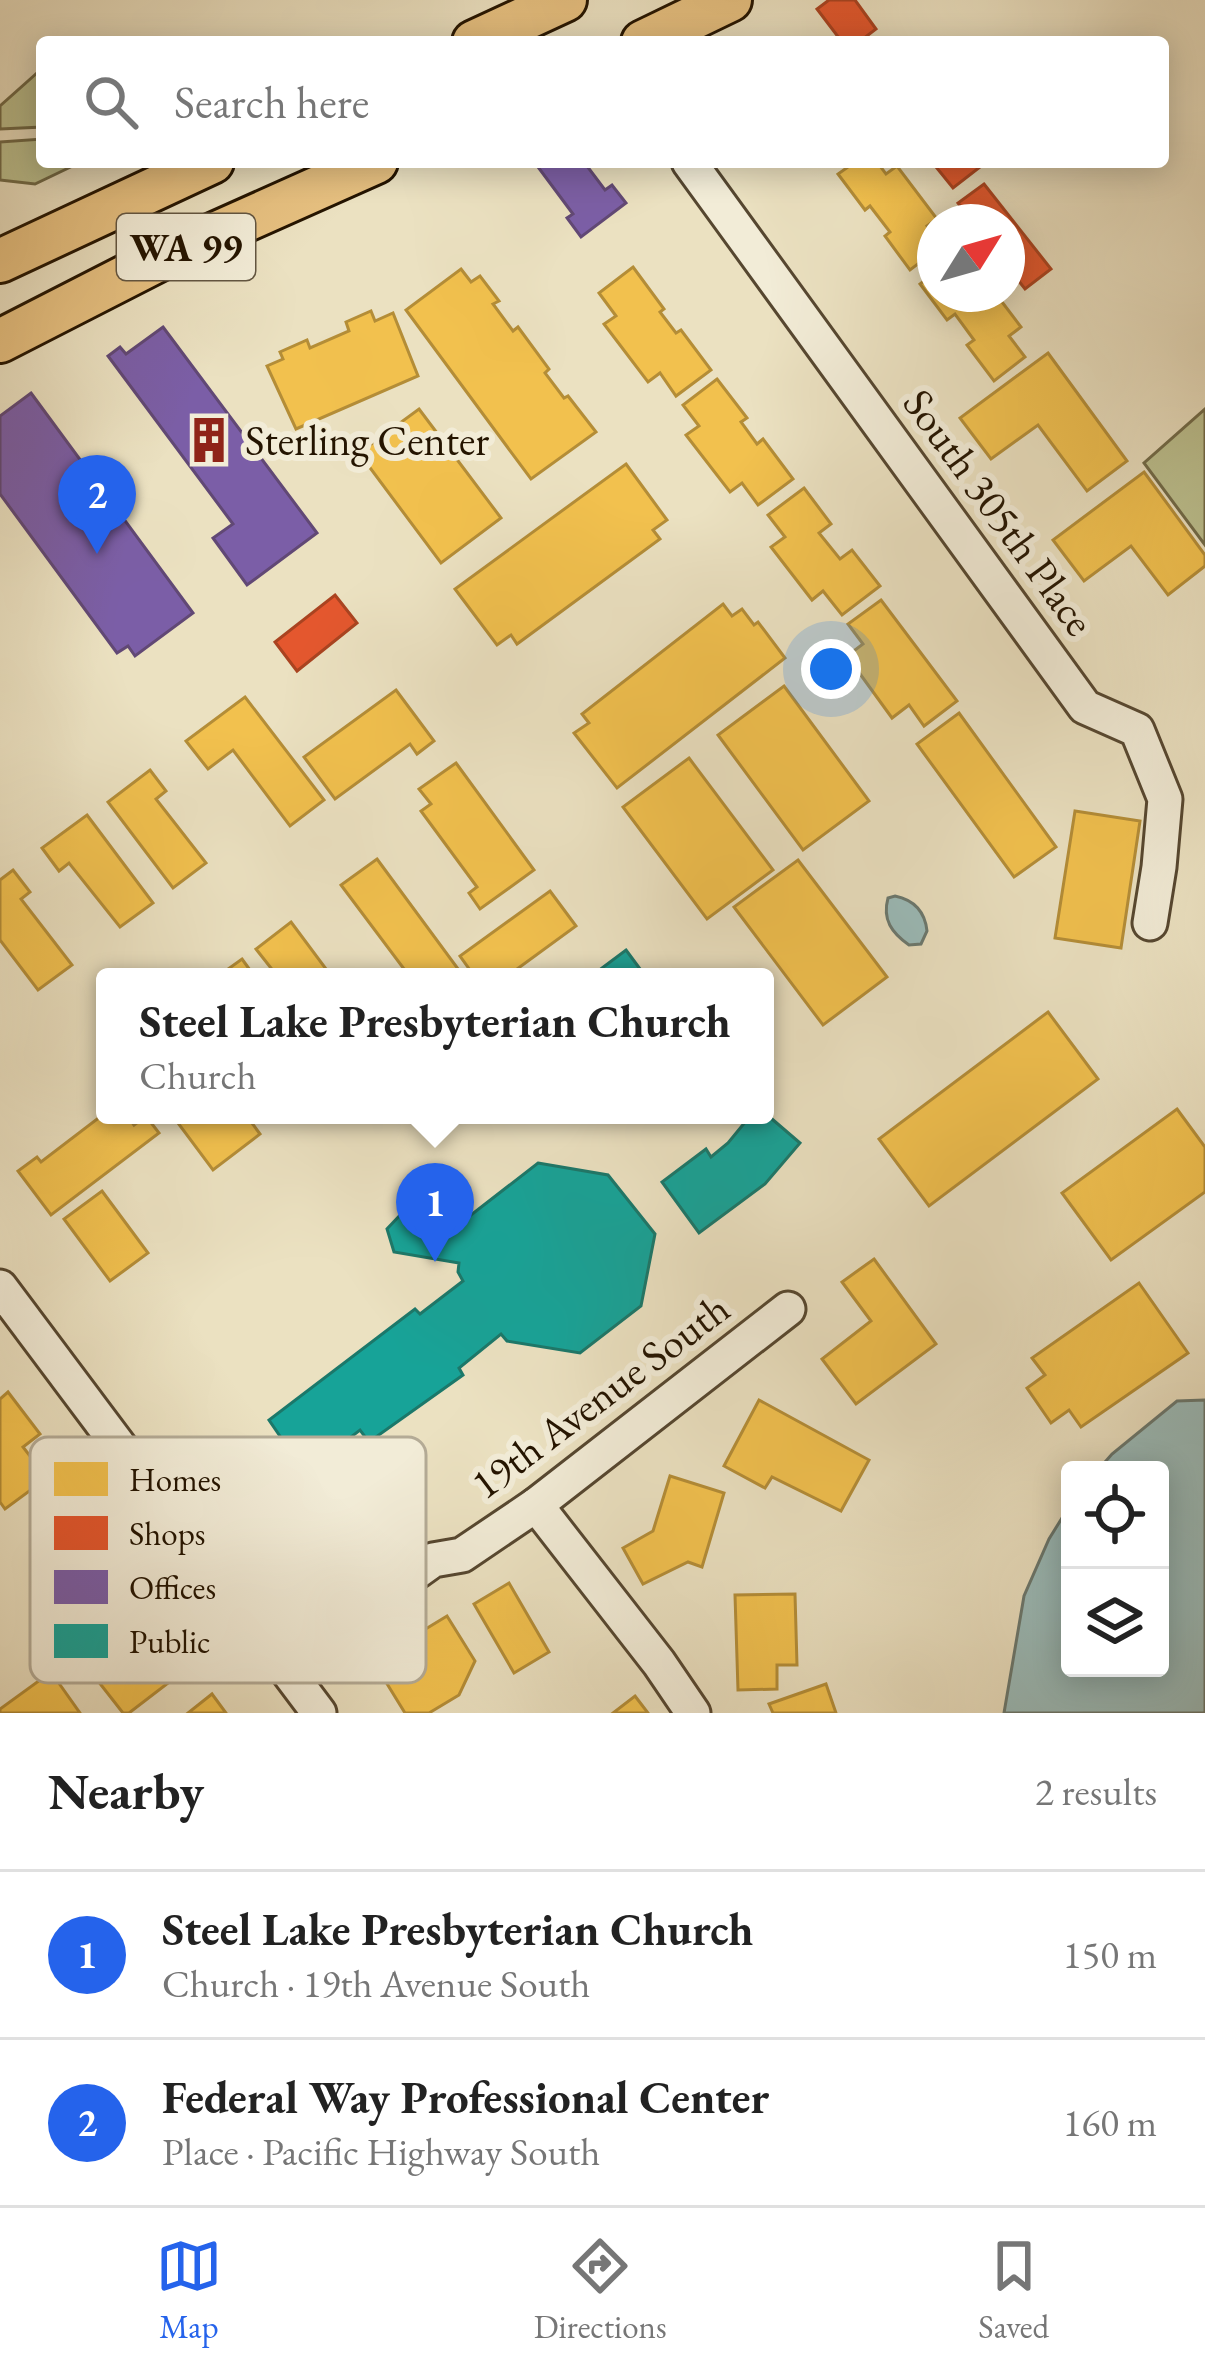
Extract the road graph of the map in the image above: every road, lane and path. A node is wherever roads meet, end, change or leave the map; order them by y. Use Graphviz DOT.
graph roads {
  1 [pos="565,0"];
  2 [pos="730,0"];
  3 [pos="487,36"];
  4 [pos="655,36"];
  5 [pos="199,168"];
  6 [pos="363,168"];
  7 [pos="693,168"];
  8 [pos="0,261"];
  9 [pos="0,341"];
  10 [pos="1150,923"];
  11 [pos="0,1286"];
  12 [pos="788,1309"];
  13 [pos="113,1437"];
  14 [pos="536,1505"];
  15 [pos="426,1565"];
  16 [pos="298,1683"];
  17 [pos="320,1713"];
  18 [pos="693,1713"];
  1 -- 3 [label="main road"];
  2 -- 4 [label="main road"];
  5 -- 8 [label="main road, WA 99"];
  6 -- 9 [label="main road, WA 99"];
  7 -- 10 [label="street, South 305th Place"];
  11 -- 13 [label="street"];
  12 -- 14 [label="street, 19th Avenue South"];
  14 -- 15 [label="street, 19th Avenue South"];
  14 -- 18 [label="street"];
  16 -- 17 [label="street"];
}
